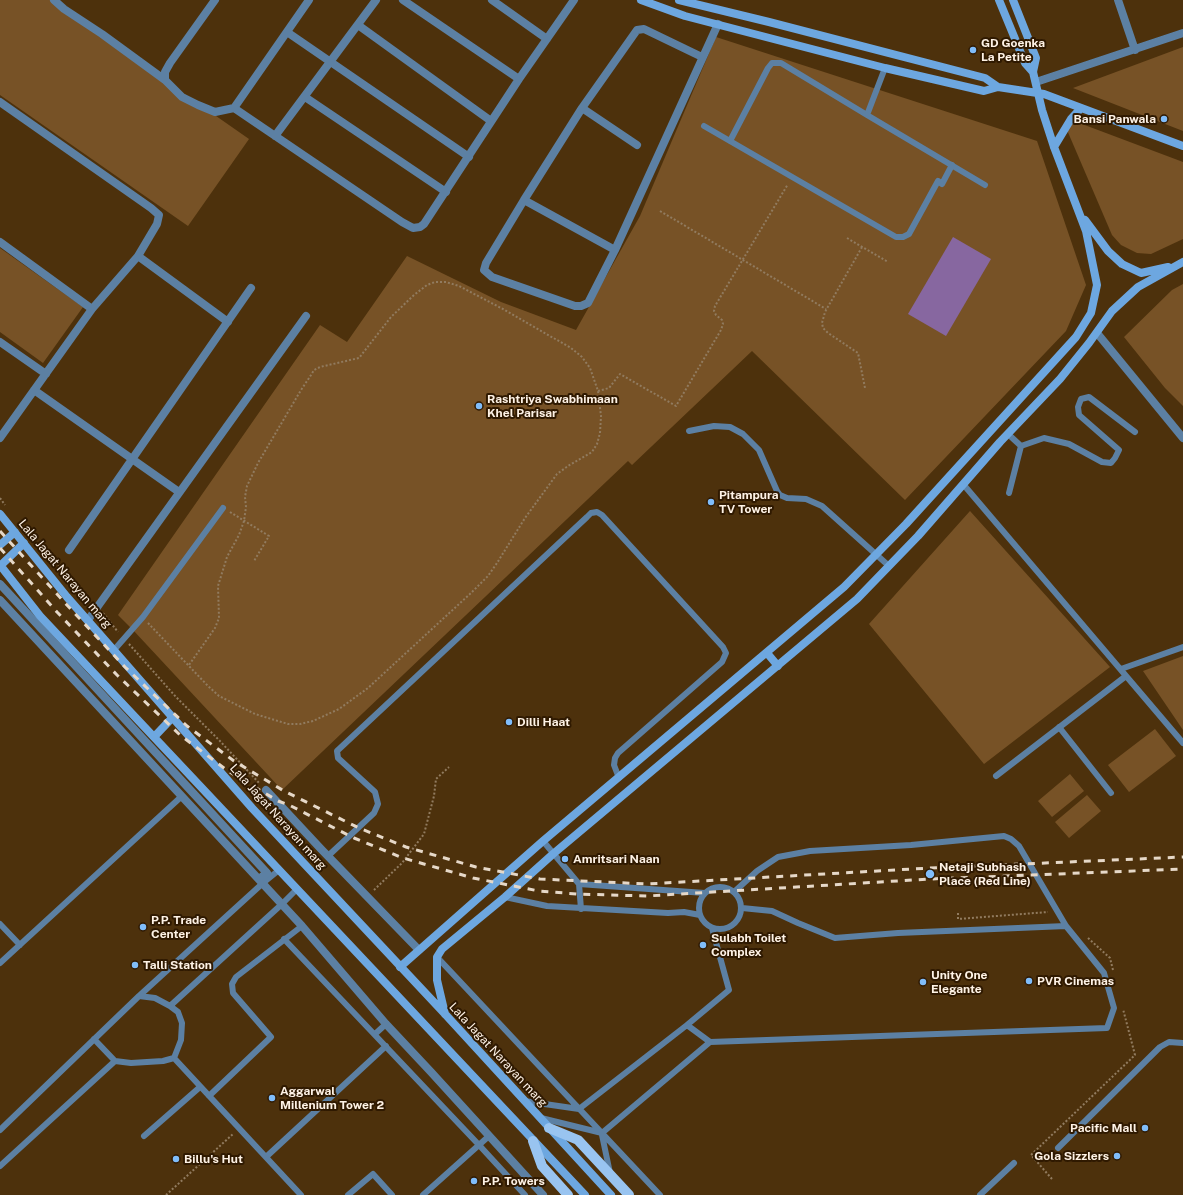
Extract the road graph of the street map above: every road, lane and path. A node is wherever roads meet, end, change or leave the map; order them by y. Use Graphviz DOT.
graph roads {
  1 [pos="54,0"];
  2 [pos="215,0"];
  3 [pos="309,0"];
  4 [pos="376,0"];
  5 [pos="403,0"];
  6 [pos="492,0"];
  7 [pos="574,0"];
  8 [pos="641,0"];
  9 [pos="679,0"];
  10 [pos="999,0"];
  11 [pos="1013,0"];
  12 [pos="1118,0"];
  13 [pos="703,6"];
  14 [pos="700,19"];
  15 [pos="718,24"];
  16 [pos="358,25"];
  17 [pos="287,32"];
  18 [pos="1183,33"];
  19 [pos="547,39"];
  20 [pos="1135,50"];
  21 [pos="702,57"];
  22 [pos="330,62"];
  23 [pos="885,68"];
  24 [pos="1033,72"];
  25 [pos="519,79"];
  26 [pos="165,80"];
  27 [pos="1036,82"];
  28 [pos="998,87"];
  29 [pos="1039,94"];
  30 [pos="305,97"];
  31 [pos="0,102"];
  32 [pos="234,108"];
  33 [pos="582,108"];
  34 [pos="1081,108"];
  35 [pos="867,115"];
  36 [pos="491,121"];
  37 [pos="704,126"];
  38 [pos="275,136"];
  39 [pos="730,141"];
  40 [pos="636,145"];
  41 [pos="1183,146"];
  42 [pos="1054,147"];
  43 [pos="469,157"];
  44 [pos="952,165"];
  45 [pos="793,177"];
  46 [pos="985,184"];
  47 [pos="446,192"];
  48 [pos="524,200"];
  49 [pos="660,210"];
  50 [pos="1078,211"];
  51 [pos="847,238"];
  52 [pos="0,242"];
  53 [pos="862,247"];
  54 [pos="615,250"];
  55 [pos="138,256"];
  56 [pos="743,260"];
  57 [pos="888,262"];
  58 [pos="1181,264"];
  59 [pos="251,288"];
  60 [pos="92,309"];
  61 [pos="826,309"];
  62 [pos="306,316"];
  63 [pos="228,322"];
  64 [pos="1097,333"];
  65 [pos="0,342"];
  66 [pos="46,374"];
  67 [pos="865,388"];
  68 [pos="34,390"];
  69 [pos="598,391"];
  70 [pos="689,431"];
  71 [pos="989,432"];
  72 [pos="1135,432"];
  73 [pos="1008,434"];
  74 [pos="0,438"];
  75 [pos="1183,438"];
  76 [pos="1000,442"];
  77 [pos="1021,446"];
  78 [pos="132,459"];
  79 [pos="963,484"];
  80 [pos="180,492"];
  81 [pos="1009,493"];
  82 [pos="0,498"];
  83 [pos="5,505"];
  84 [pos="223,508"];
  85 [pos="0,514"];
  86 [pos="244,521"];
  87 [pos="14,532"];
  88 [pos="35,540"];
  89 [pos="24,543"];
  90 [pos="0,545"];
  91 [pos="69,550"];
  92 [pos="877,554"];
  93 [pos="254,561"];
  94 [pos="0,566"];
  95 [pos="889,566"];
  96 [pos="0,584"];
  97 [pos="0,600"];
  98 [pos="98,606"];
  99 [pos="143,617"];
  100 [pos="88,620"];
  101 [pos="124,639"];
  102 [pos="1183,647"];
  103 [pos="114,650"];
  104 [pos="767,653"];
  105 [pos="189,665"];
  106 [pos="778,666"];
  107 [pos="1121,669"];
  108 [pos="1126,676"];
  109 [pos="173,717"];
  110 [pos="1059,727"];
  111 [pos="154,737"];
  112 [pos="1183,743"];
  113 [pos="449,767"];
  114 [pos="996,776"];
  115 [pos="619,778"];
  116 [pos="266,790"];
  117 [pos="1111,793"];
  118 [pos="182,796"];
  119 [pos="543,841"];
  120 [pos="553,854"];
  121 [pos="328,856"];
  122 [pos="279,870"];
  123 [pos="261,881"];
  124 [pos="580,884"];
  125 [pos="297,889"];
  126 [pos="734,892"];
  127 [pos="705,893"];
  128 [pos="367,897"];
  129 [pos="505,897"];
  130 [pos="282,904"];
  131 [pos="742,908"];
  132 [pos="581,909"];
  133 [pos="1051,912"];
  134 [pos="958,913"];
  135 [pos="700,915"];
  136 [pos="0,924"];
  137 [pos="302,926"];
  138 [pos="1066,926"];
  139 [pos="712,928"];
  140 [pos="1087,937"];
  141 [pos="284,939"];
  142 [pos="20,945"];
  143 [pos="419,950"];
  144 [pos="438,957"];
  145 [pos="0,963"];
  146 [pos="400,967"];
  147 [pos="1114,973"];
  148 [pos="139,996"];
  149 [pos="1121,1003"];
  150 [pos="170,1006"];
  151 [pos="445,1014"];
  152 [pos="386,1024"];
  153 [pos="687,1025"];
  154 [pos="374,1034"];
  155 [pos="94,1038"];
  156 [pos="710,1042"];
  157 [pos="1183,1043"];
  158 [pos="386,1046"];
  159 [pos="174,1058"];
  160 [pos="114,1061"];
  161 [pos="200,1087"];
  162 [pos="209,1096"];
  163 [pos="524,1101"];
  164 [pos="579,1109"];
  165 [pos="540,1118"];
  166 [pos="240,1128"];
  167 [pos="549,1128"];
  168 [pos="0,1130"];
  169 [pos="602,1133"];
  170 [pos="144,1136"];
  171 [pos="489,1136"];
  172 [pos="533,1141"];
  173 [pos="479,1145"];
  174 [pos="1058,1148"];
  175 [pos="266,1157"];
  176 [pos="1014,1163"];
  177 [pos="0,1166"];
  178 [pos="611,1176"];
  179 [pos="1052,1179"];
  180 [pos="166,1195"];
  181 [pos="301,1195"];
  182 [pos="348,1195"];
  183 [pos="392,1195"];
  184 [pos="423,1195"];
  185 [pos="525,1195"];
  186 [pos="543,1195"];
  187 [pos="568,1195"];
  188 [pos="585,1195"];
  189 [pos="611,1195"];
  190 [pos="629,1195"];
  191 [pos="660,1195"];
  192 [pos="980,1195"];
  1 -- 26 [label="street"];
  2 -- 26 [label="street"];
  3 -- 17 [label="street"];
  4 -- 16 [label="street"];
  5 -- 25 [label="street"];
  6 -- 19 [label="street"];
  7 -- 19 [label="street"];
  8 -- 14 [label="street"];
  9 -- 13 [label="street"];
  10 -- 24 [label="street"];
  11 -- 24 [label="street"];
  12 -- 20 [label="street"];
  13 -- 14 [label="street"];
  13 -- 28 [label="street"];
  14 -- 15 [label="street"];
  15 -- 21 [label="street"];
  15 -- 23 [label="street"];
  16 -- 22 [label="street"];
  16 -- 36 [label="street"];
  17 -- 22 [label="street"];
  17 -- 32 [label="street"];
  18 -- 20 [label="street"];
  19 -- 25 [label="street"];
  20 -- 27 [label="street"];
  21 -- 33 [label="street"];
  21 -- 54 [label="street"];
  22 -- 30 [label="street"];
  22 -- 43 [label="street"];
  23 -- 28 [label="street"];
  23 -- 35 [label="lane"];
  24 -- 27 [label="street"];
  25 -- 36 [label="street"];
  26 -- 32 [label="street"];
  27 -- 29 [label="street"];
  28 -- 29 [label="street"];
  29 -- 34 [label="street"];
  29 -- 42 [label="street"];
  30 -- 38 [label="street"];
  30 -- 47 [label="street"];
  31 -- 55 [label="street"];
  32 -- 38 [label="street"];
  33 -- 40 [label="street"];
  33 -- 48 [label="street"];
  34 -- 41 [label="street"];
  34 -- 42 [label="street"];
  35 -- 39 [label="lane"];
  35 -- 44 [label="lane"];
  36 -- 43 [label="street"];
  37 -- 39 [label="lane"];
  38 -- 47 [label="street"];
  39 -- 45 [label="lane"];
  42 -- 50 [label="street"];
  43 -- 47 [label="street"];
  44 -- 45 [label="lane"];
  44 -- 46 [label="lane"];
  45 -- 56 [label="path"];
  48 -- 54 [label="street"];
  48 -- 54 [label="street"];
  49 -- 56 [label="path"];
  50 -- 58 [label="street"];
  50 -- 71 [label="street"];
  51 -- 53 [label="path"];
  52 -- 60 [label="street"];
  53 -- 57 [label="path"];
  53 -- 61 [label="path"];
  55 -- 60 [label="street"];
  55 -- 63 [label="street"];
  56 -- 61 [label="path"];
  56 -- 69 [label="path"];
  58 -- 64 [label="street"];
  59 -- 63 [label="street"];
  60 -- 66 [label="street"];
  61 -- 67 [label="path"];
  62 -- 80 [label="street"];
  63 -- 78 [label="street"];
  64 -- 73 [label="street"];
  64 -- 75 [label="street"];
  65 -- 66 [label="street"];
  66 -- 68 [label="street"];
  68 -- 74 [label="street"];
  68 -- 78 [label="street"];
  69 -- 86 [label="path"];
  69 -- 105 [label="path"];
  70 -- 92 [label="lane"];
  71 -- 76 [label="street"];
  71 -- 92 [label="street"];
  72 -- 77 [label="lane"];
  73 -- 76 [label="street"];
  73 -- 77 [label="lane"];
  76 -- 79 [label="street"];
  77 -- 81 [label="lane"];
  78 -- 80 [label="street"];
  78 -- 91 [label="street"];
  79 -- 95 [label="street"];
  79 -- 107 [label="lane"];
  80 -- 98 [label="street"];
  82 -- 83 [label="path"];
  84 -- 86 [label="path"];
  84 -- 99 [label="lane"];
  85 -- 87 [label="street, Lala Jagat Narayan marg"];
  86 -- 93 [label="path"];
  86 -- 105 [label="path"];
  87 -- 89 [label="street, Lala Jagat Narayan marg"];
  87 -- 90 [label="street"];
  88 -- 98 [label="path"];
  89 -- 94 [label="street"];
  89 -- 100 [label="street, Lala Jagat Narayan marg"];
  92 -- 95 [label="lane"];
  92 -- 104 [label="street"];
  94 -- 111 [label="street"];
  95 -- 106 [label="street"];
  96 -- 123 [label="street"];
  97 -- 118 [label="street"];
  98 -- 100 [label="street"];
  98 -- 101 [label="path"];
  99 -- 101 [label="lane"];
  99 -- 105 [label="path"];
  100 -- 103 [label="street, Lala Jagat Narayan marg"];
  101 -- 103 [label="lane"];
  101 -- 116 [label="path"];
  102 -- 107 [label="lane"];
  103 -- 109 [label="street, Lala Jagat Narayan marg"];
  104 -- 106 [label="street"];
  104 -- 115 [label="street"];
  106 -- 120 [label="street"];
  107 -- 108 [label="lane"];
  108 -- 110 [label="lane"];
  108 -- 112 [label="lane"];
  109 -- 111 [label="street"];
  109 -- 146 [label="street, Lala Jagat Narayan marg"];
  110 -- 114 [label="lane"];
  110 -- 117 [label="lane"];
  111 -- 122 [label="street"];
  113 -- 128 [label="path"];
  115 -- 119 [label="street"];
  115 -- 121 [label="lane"];
  116 -- 121 [label="street"];
  118 -- 123 [label="street"];
  118 -- 142 [label="lane"];
  119 -- 120 [label="lane"];
  119 -- 143 [label="street"];
  120 -- 124 [label="lane"];
  120 -- 129 [label="street"];
  121 -- 128 [label="street"];
  122 -- 123 [label="lane"];
  122 -- 125 [label="street"];
  123 -- 130 [label="street"];
  123 -- 148 [label="lane"];
  124 -- 127 [label="lane"];
  124 -- 132 [label="lane"];
  125 -- 130 [label="lane"];
  125 -- 172 [label="street"];
  126 -- 127 [label="lane"];
  126 -- 131 [label="lane"];
  126 -- 138 [label="lane"];
  127 -- 135 [label="lane"];
  128 -- 143 [label="street"];
  129 -- 132 [label="lane"];
  129 -- 144 [label="street"];
  130 -- 137 [label="street"];
  130 -- 150 [label="lane"];
  131 -- 138 [label="lane"];
  131 -- 139 [label="lane"];
  132 -- 135 [label="lane"];
  133 -- 134 [label="path"];
  135 -- 139 [label="lane"];
  136 -- 142 [label="lane"];
  137 -- 141 [label="lane"];
  137 -- 152 [label="street"];
  138 -- 156 [label="lane"];
  139 -- 153 [label="lane"];
  140 -- 147 [label="path"];
  141 -- 154 [label="lane"];
  141 -- 162 [label="lane"];
  142 -- 145 [label="lane"];
  143 -- 146 [label="street"];
  144 -- 151 [label="street"];
  144 -- 164 [label="lane"];
  146 -- 151 [label="street, Lala Jagat Narayan marg"];
  148 -- 150 [label="lane"];
  148 -- 155 [label="lane"];
  149 -- 179 [label="path"];
  150 -- 159 [label="lane"];
  151 -- 163 [label="street, Lala Jagat Narayan marg"];
  152 -- 154 [label="lane"];
  152 -- 171 [label="street"];
  153 -- 156 [label="lane"];
  153 -- 164 [label="lane"];
  154 -- 158 [label="lane"];
  155 -- 160 [label="lane"];
  155 -- 168 [label="lane"];
  156 -- 169 [label="lane"];
  157 -- 174 [label="lane"];
  158 -- 173 [label="lane"];
  158 -- 175 [label="lane"];
  159 -- 160 [label="lane"];
  159 -- 161 [label="lane"];
  160 -- 177 [label="lane"];
  161 -- 162 [label="lane"];
  161 -- 170 [label="lane"];
  162 -- 166 [label="lane"];
  163 -- 164 [label="lane"];
  163 -- 165 [label="street, Lala Jagat Narayan marg"];
  164 -- 169 [label="lane"];
  165 -- 167 [label="street, Lala Jagat Narayan marg"];
  165 -- 169 [label="lane"];
  166 -- 175 [label="lane"];
  166 -- 180 [label="path"];
  167 -- 178 [label="main road"];
  167 -- 189 [label="street, Lala Jagat Narayan marg"];
  169 -- 178 [label="lane"];
  169 -- 191 [label="lane"];
  171 -- 173 [label="lane"];
  171 -- 186 [label="street"];
  172 -- 187 [label="main road"];
  172 -- 188 [label="street"];
  173 -- 184 [label="lane"];
  173 -- 185 [label="lane"];
  175 -- 181 [label="lane"];
  176 -- 192 [label="lane"];
  178 -- 190 [label="main road"];
  182 -- 183 [label="lane"];
}
